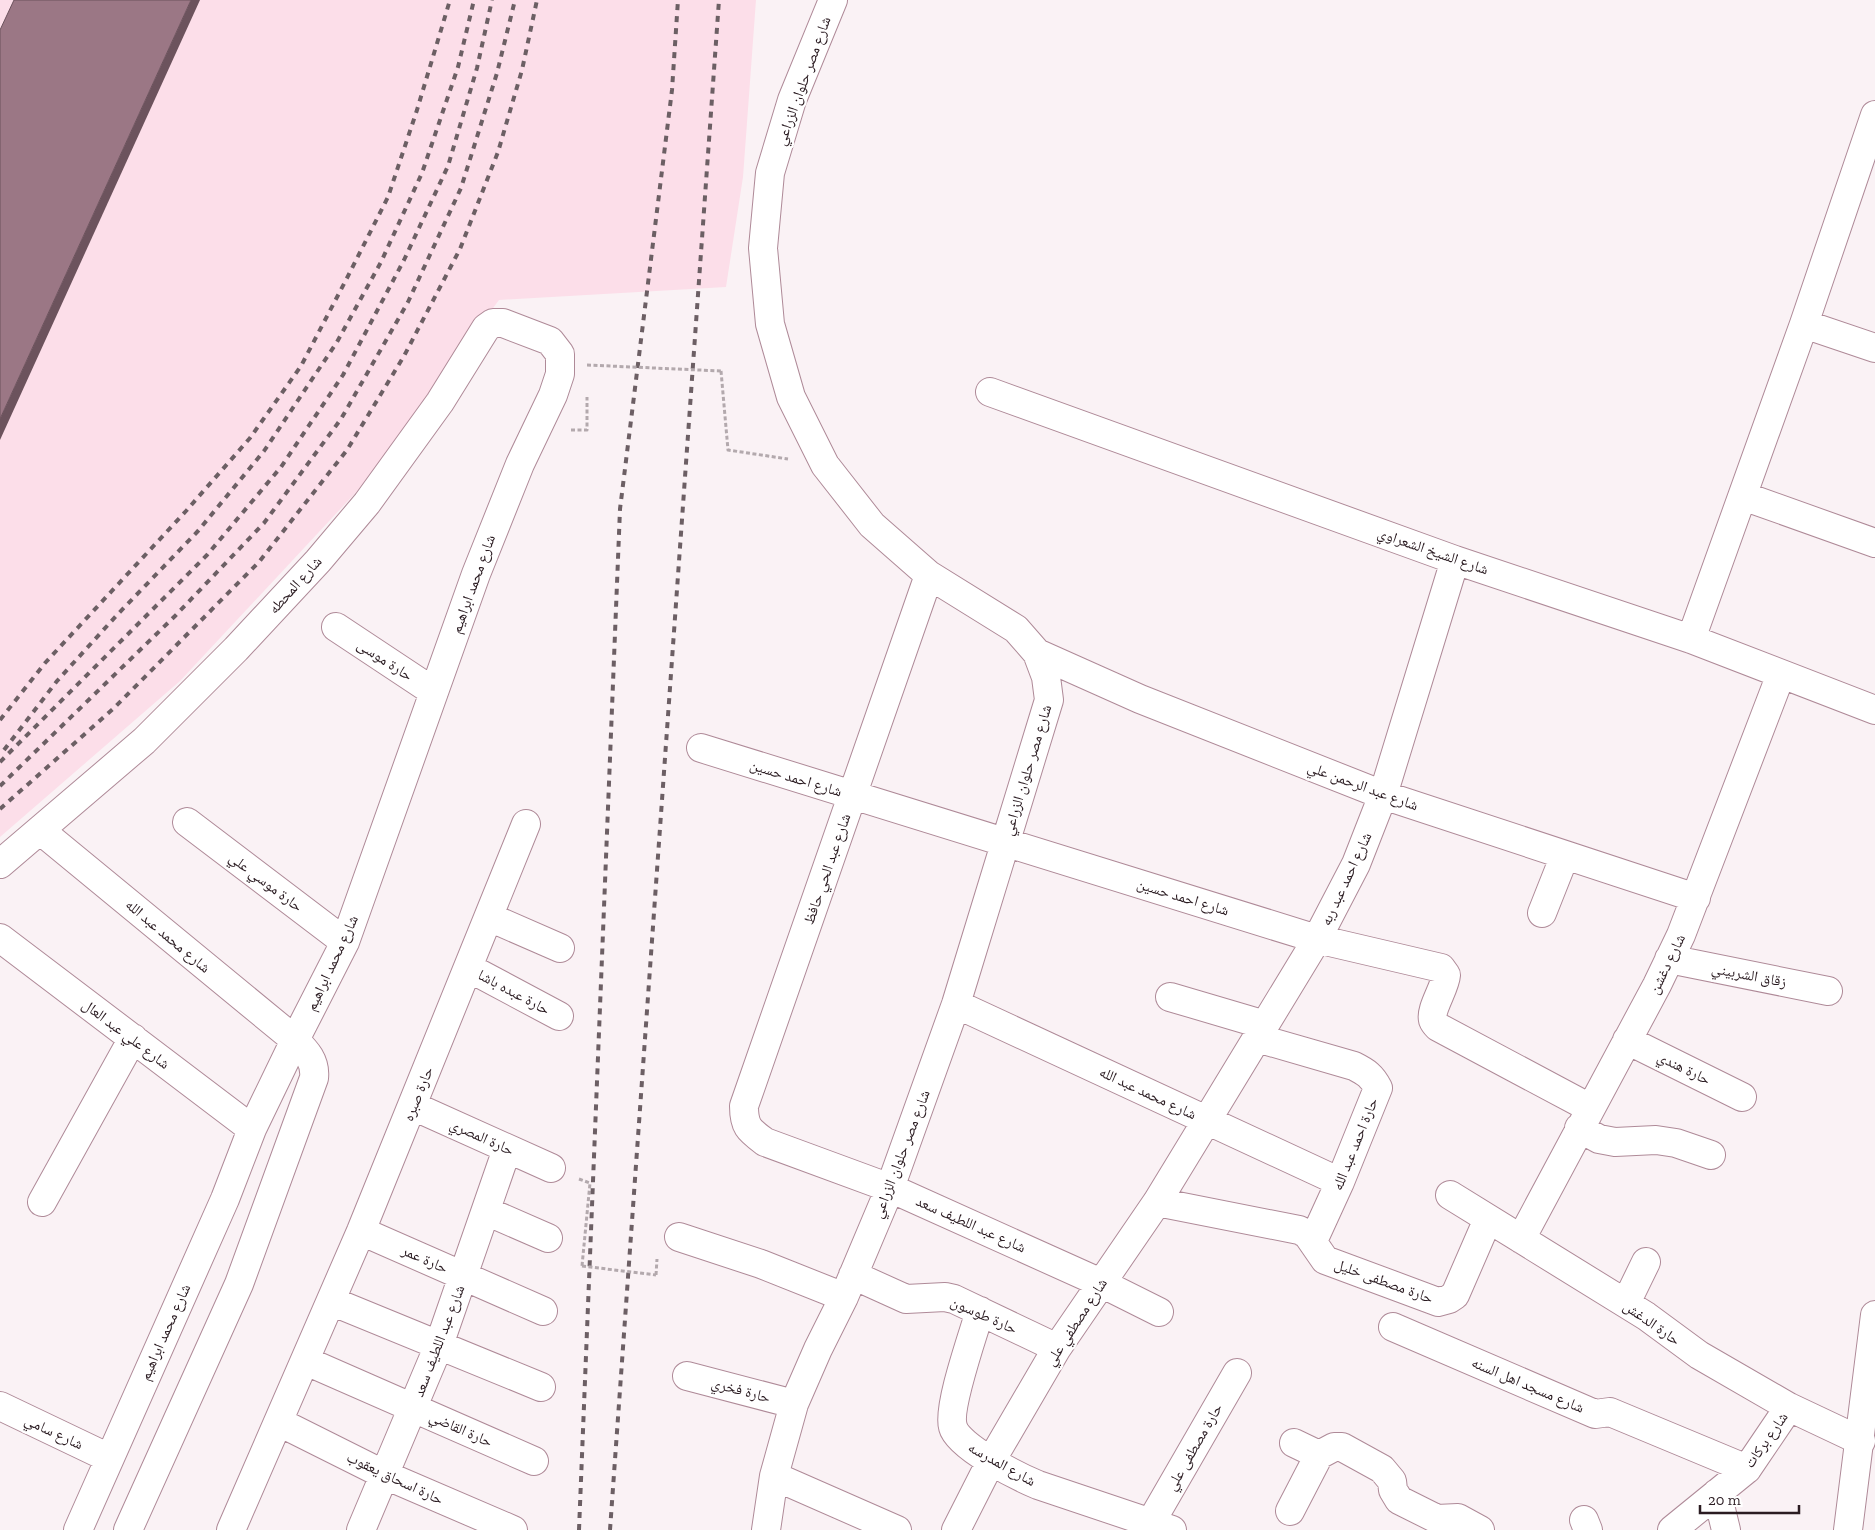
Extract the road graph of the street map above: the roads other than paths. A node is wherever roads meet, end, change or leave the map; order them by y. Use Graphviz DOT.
graph roads {
  1 [pos="832,0"];
  2 [pos="1875,115"];
  3 [pos="1870,145"];
  4 [pos="1804,324"];
  5 [pos="1875,348"];
  6 [pos="560,354"];
  7 [pos="990,392"];
  8 [pos="1743,496"];
  9 [pos="1875,543"];
  10 [pos="1455,560"];
  11 [pos="929,575"];
  12 [pos="336,628"];
  13 [pos="1691,639"];
  14 [pos="1037,653"];
  15 [pos="1782,674"];
  16 [pos="434,692"];
  17 [pos="1875,710"];
  18 [pos="701,748"];
  19 [pos="852,795"];
  20 [pos="1383,795"];
  21 [pos="187,822"];
  22 [pos="526,824"];
  23 [pos="41,831"];
  24 [pos="1005,842"];
  25 [pos="1565,855"];
  26 [pos="0,864"];
  27 [pos="1696,898"];
  28 [pos="1542,913"];
  29 [pos="489,917"];
  30 [pos="0,938"];
  31 [pos="1318,939"];
  32 [pos="345,942"];
  33 [pos="560,948"];
  34 [pos="1669,959"];
  35 [pos="468,968"];
  36 [pos="1828,991"];
  37 [pos="1170,997"];
  38 [pos="956,1004"];
  39 [pos="559,1016"];
  40 [pos="1261,1032"];
  41 [pos="133,1038"];
  42 [pos="295,1040"];
  43 [pos="1627,1040"];
  44 [pos="1742,1097"];
  45 [pos="413,1106"];
  46 [pos="744,1106"];
  47 [pos="1585,1118"];
  48 [pos="1207,1120"];
  49 [pos="252,1130"];
  50 [pos="507,1149"];
  51 [pos="1711,1155"];
  52 [pos="551,1168"];
  53 [pos="1340,1182"];
  54 [pos="890,1188"];
  55 [pos="1450,1195"];
  56 [pos="42,1202"];
  57 [pos="1157,1202"];
  58 [pos="486,1211"];
  59 [pos="1488,1219"];
  60 [pos="361,1231"];
  61 [pos="679,1236"];
  62 [pos="548,1238"];
  63 [pos="1521,1239"];
  64 [pos="1314,1241"];
  65 [pos="1646,1262"];
  66 [pos="464,1276"];
  67 [pos="1101,1283"];
  68 [pos="849,1286"];
  69 [pos="331,1301"];
  70 [pos="1626,1304"];
  71 [pos="543,1311"];
  72 [pos="980,1311"];
  73 [pos="1159,1312"];
  74 [pos="1875,1315"];
  75 [pos="1393,1327"];
  76 [pos="439,1346"];
  77 [pos="1057,1348"];
  78 [pos="306,1361"];
  79 [pos="1237,1373"];
  80 [pos="687,1376"];
  81 [pos="541,1387"];
  82 [pos="794,1404"];
  83 [pos="0,1406"];
  84 [pos="1789,1407"];
  85 [pos="413,1408"];
  86 [pos="279,1422"];
  87 [pos="1861,1440"];
  88 [pos="1294,1443"];
  89 [pos="1319,1455"];
  90 [pos="109,1458"];
  91 [pos="991,1460"];
  92 [pos="534,1461"];
  93 [pos="1747,1469"];
  94 [pos="385,1475"];
  95 [pos="774,1476"];
  96 [pos="1717,1493"];
  97 [pos="1290,1510"];
  98 [pos="484,1524"];
  99 [pos="1161,1526"];
  100 [pos="78,1530"];
  101 [pos="128,1530"];
  102 [pos="231,1530"];
  103 [pos="361,1530"];
  104 [pos="513,1530"];
  105 [pos="766,1530"];
  106 [pos="897,1530"];
  107 [pos="956,1530"];
  108 [pos="1480,1530"];
  109 [pos="1672,1530"];
  110 [pos="1726,1530"];
  111 [pos="1848,1530"];
  1 -- 11 [label="main road, شارع مصر حلوان الزراعي"];
  2 -- 3 [label="main road"];
  3 -- 4 [label="main road"];
  4 -- 5 [label="main road"];
  4 -- 8 [label="main road"];
  6 -- 16 [label="main road, شارع محمد ابراهيم"];
  6 -- 23 [label="main road, شارع المحطه"];
  7 -- 10 [label="main road, شارع الشيخ الشعراوي"];
  8 -- 9 [label="main road"];
  8 -- 13 [label="main road"];
  10 -- 13 [label="main road, شارع الشيخ الشعراوي"];
  10 -- 20 [label="main road, شارع احمد عبد ربه"];
  11 -- 14 [label="main road, شارع مصر حلوان الزراعي"];
  11 -- 19 [label="main road, شارع عبد الحي حافظ"];
  12 -- 16 [label="main road, حارة موسى"];
  13 -- 15 [label="main road, شارع الشيخ الشعراوي"];
  14 -- 20 [label="main road, شارع عبد الرحمن علي"];
  14 -- 24 [label="main road, شارع مصر حلوان الزراعي"];
  15 -- 17 [label="main road, شارع الشيخ الشعراوي"];
  15 -- 27 [label="main road, شارع دغشن"];
  16 -- 32 [label="main road, شارع محمد ابراهيم"];
  18 -- 19 [label="main road, شارع احمد حسين"];
  19 -- 24 [label="main road, شارع احمد حسين"];
  19 -- 46 [label="main road, شارع عبد الحي حافظ"];
  20 -- 25 [label="main road, شارع عبد الرحمن علي"];
  20 -- 31 [label="main road, شارع احمد عبد ربه"];
  21 -- 32 [label="main road, حارة موسي علي"];
  22 -- 29 [label="main road, حارة صبره"];
  23 -- 26 [label="main road, شارع المحطه"];
  23 -- 42 [label="main road, شارع محمد عبد الله"];
  24 -- 31 [label="main road, شارع احمد حسين"];
  24 -- 38 [label="main road, شارع مصر حلوان الزراعي"];
  25 -- 27 [label="main road, شارع عبد الرحمن علي"];
  25 -- 28 [label="main road"];
  27 -- 34 [label="main road, شارع دغشن"];
  29 -- 33 [label="main road"];
  29 -- 35 [label="main road, حارة صبره"];
  30 -- 41 [label="main road, شارع علي عبد العال"];
  31 -- 40 [label="main road, شارع احمد عبد ربه"];
  31 -- 47 [label="main road, شارع احمد حسين"];
  32 -- 42 [label="main road, شارع محمد ابراهيم"];
  34 -- 36 [label="main road, زقاق الشربيني"];
  34 -- 43 [label="main road, شارع دغشن"];
  35 -- 39 [label="main road, حارة عبده باشا"];
  35 -- 45 [label="main road, حارة صبره"];
  37 -- 40 [label="main road, حارة احمد عبد الله"];
  38 -- 48 [label="main road, شارع محمد عبد الله"];
  38 -- 54 [label="main road, شارع مصر حلوان الزراعي"];
  40 -- 48 [label="main road, شارع احمد عبد ربه"];
  40 -- 53 [label="main road, حارة احمد عبد الله"];
  41 -- 49 [label="main road, شارع علي عبد العال"];
  41 -- 56 [label="main road"];
  42 -- 49 [label="main road, شارع محمد ابراهيم"];
  42 -- 101 [label="main road, شارع محمد عبد الله"];
  43 -- 44 [label="main road, حارة هندي"];
  43 -- 47 [label="main road, شارع دغشن"];
  45 -- 50 [label="main road, حارة المصري"];
  45 -- 60 [label="main road, حارة صبره"];
  46 -- 54 [label="main road, شارع عبد اللطيف سعد"];
  47 -- 51 [label="main road"];
  47 -- 63 [label="main road, شارع دغشن"];
  48 -- 53 [label="main road, شارع محمد عبد الله"];
  48 -- 57 [label="main road, شارع مصطفي علي"];
  49 -- 90 [label="main road, شارع محمد ابراهيم"];
  50 -- 52 [label="main road, حارة المصري"];
  50 -- 58 [label="main road, شارع عبد اللطيف سعد"];
  53 -- 64 [label="main road, حارة احمد عبد الله"];
  54 -- 67 [label="main road, شارع عبد اللطيف سعد"];
  54 -- 68 [label="main road, شارع مصر حلوان الزراعي"];
  55 -- 59 [label="main road, حارة الدغش"];
  57 -- 64 [label="main road, حارة مصطفى خليل"];
  57 -- 67 [label="main road, شارع مصطفي علي"];
  58 -- 62 [label="main road"];
  58 -- 66 [label="main road, شارع عبد اللطيف سعد"];
  59 -- 63 [label="main road, حارة الدغش"];
  59 -- 64 [label="main road, حارة مصطفى خليل"];
  60 -- 66 [label="main road, حارة عمر"];
  60 -- 69 [label="main road, حارة صبره"];
  61 -- 68 [label="main road, حارة طوسون"];
  63 -- 70 [label="main road, حارة الدغش"];
  65 -- 70 [label="main road"];
  66 -- 71 [label="main road, حارة عمر"];
  66 -- 76 [label="main road, شارع عبد اللطيف سعد"];
  67 -- 73 [label="main road, شارع عبد اللطيف سعد"];
  67 -- 77 [label="main road, شارع مصطفي علي"];
  68 -- 72 [label="main road, حارة طوسون"];
  68 -- 82 [label="main road, شارع مصر حلوان الزراعي"];
  69 -- 76 [label="main road"];
  69 -- 78 [label="main road, حارة صبره"];
  70 -- 84 [label="main road, حارة الدغش"];
  72 -- 77 [label="main road, حارة طوسون"];
  72 -- 91 [label="main road, شارع المدرسه"];
  74 -- 87 [label="main road"];
  75 -- 93 [label="main road, شارع مسجد اهل السنه"];
  76 -- 81 [label="main road"];
  76 -- 85 [label="main road, شارع عبد اللطيف سعد"];
  77 -- 91 [label="main road, شارع مصطفي علي"];
  78 -- 85 [label="main road, حارة القاضي"];
  78 -- 86 [label="main road"];
  79 -- 99 [label="main road, حارة مصطفى علي"];
  80 -- 82 [label="main road, حارة فخري"];
  82 -- 95 [label="main road, شارع مصر حلوان الزراعي"];
  83 -- 90 [label="main road, شارع سامي"];
  84 -- 87 [label="main road, حارة الدغش"];
  84 -- 93 [label="main road, شارع بركات"];
  85 -- 92 [label="main road, حارة القاضي"];
  85 -- 94 [label="main road, شارع عبد اللطيف سعد"];
  86 -- 94 [label="main road, حارة اسحاق يعقوب"];
  86 -- 102 [label="main road"];
  87 -- 111 [label="main road"];
  88 -- 89 [label="main road"];
  89 -- 97 [label="main road"];
  89 -- 108 [label="main road"];
  90 -- 100 [label="main road, شارع محمد ابراهيم"];
  91 -- 99 [label="main road, شارع المدرسه"];
  91 -- 107 [label="main road, شارع مصطفي علي"];
  93 -- 96 [label="main road, شارع بركات"];
  94 -- 98 [label="main road, حارة اسحاق يعقوب"];
  94 -- 103 [label="main road, شارع عبد اللطيف سعد"];
  95 -- 105 [label="main road, شارع مصر حلوان الزراعي"];
  95 -- 106 [label="main road"];
  96 -- 109 [label="main road, شارع بركات"];
  96 -- 110 [label="main road"];
  98 -- 104 [label="main road, حارة اسحاق يعقوب"];
}
